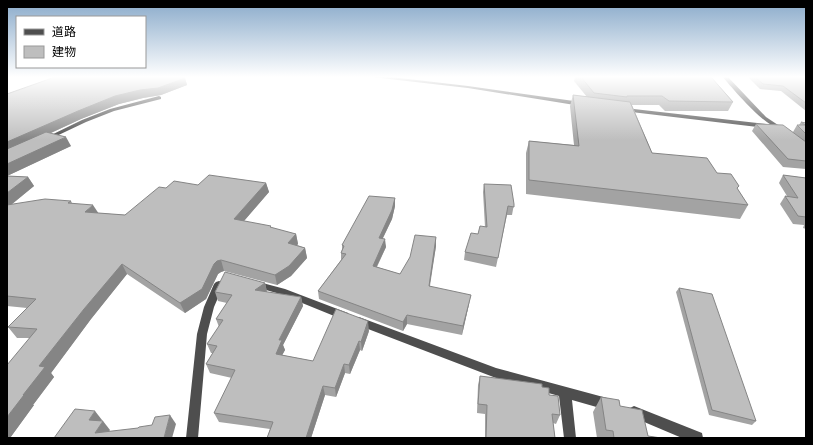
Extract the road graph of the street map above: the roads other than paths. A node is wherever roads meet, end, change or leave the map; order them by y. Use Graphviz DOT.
graph roads {
  1 [pos="159,98"];
  2 [pos="539,98"];
  3 [pos="745,98"];
  4 [pos="586,105"];
  5 [pos="615,109"];
  6 [pos="776,126"];
  7 [pos="782,130"];
  8 [pos="41,141"];
  9 [pos="224,275"];
  10 [pos="246,281"];
  11 [pos="565,392"];
  12 [pos="192,438"];
  13 [pos="570,438"];
  14 [pos="697,438"];
  1 -- 8 [label="street"];
  2 -- 4 [label="street"];
  3 -- 6 [label="street"];
  5 -- 6 [label="street"];
  6 -- 7 [label="street"];
  9 -- 12 [label="street"];
  10 -- 11 [label="street"];
  11 -- 13 [label="street"];
  11 -- 14 [label="street"];
}
